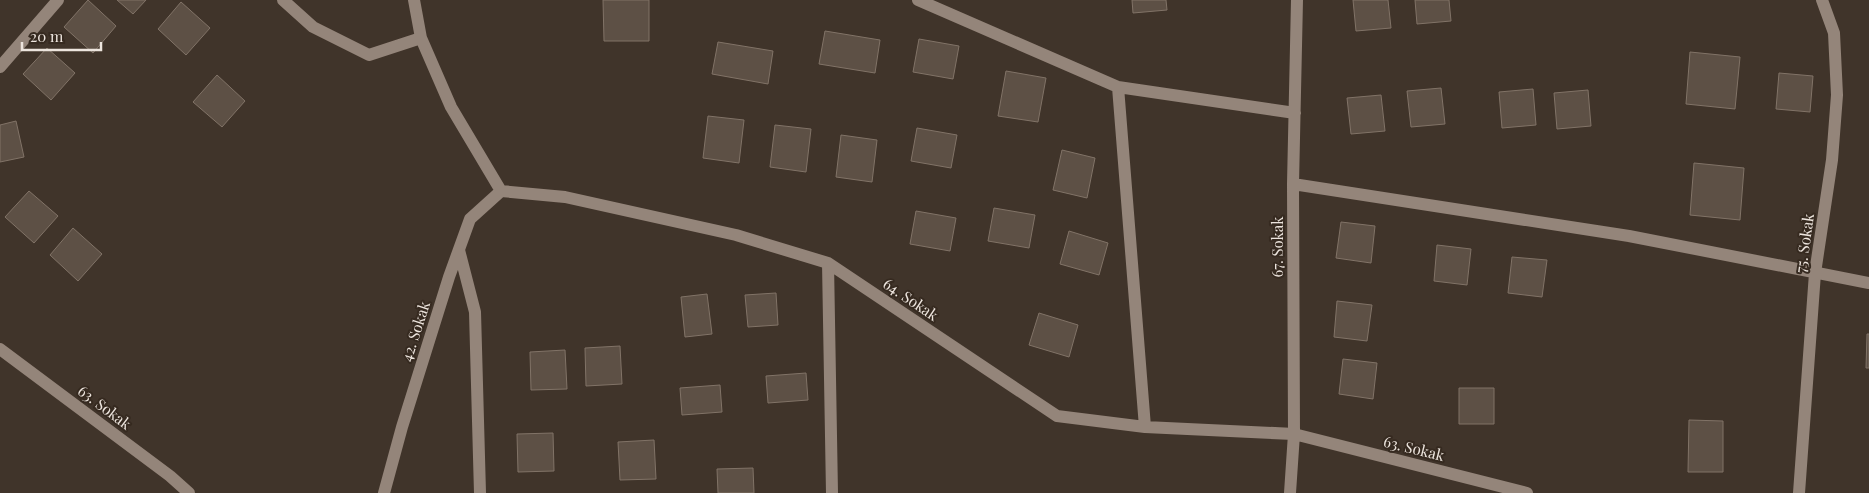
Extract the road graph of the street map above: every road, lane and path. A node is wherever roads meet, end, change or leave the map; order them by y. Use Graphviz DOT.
graph roads {
  1 [pos="58,0"];
  2 [pos="283,0"];
  3 [pos="414,0"];
  4 [pos="918,0"];
  5 [pos="1297,0"];
  6 [pos="1822,0"];
  7 [pos="421,38"];
  8 [pos="0,68"];
  9 [pos="1118,87"];
  10 [pos="1295,114"];
  11 [pos="1293,184"];
  12 [pos="501,191"];
  13 [pos="458,250"];
  14 [pos="828,263"];
  15 [pos="1816,273"];
  16 [pos="1869,283"];
  17 [pos="0,349"];
  18 [pos="1145,427"];
  19 [pos="1294,434"];
  20 [pos="189,493"];
  21 [pos="384,493"];
  22 [pos="480,493"];
  23 [pos="832,493"];
  24 [pos="1290,493"];
  25 [pos="1527,493"];
  26 [pos="1799,493"];
  1 -- 8 [label="street"];
  2 -- 7 [label="street"];
  3 -- 7 [label="street"];
  4 -- 9 [label="street"];
  5 -- 10 [label="street, 67. Sokak"];
  6 -- 15 [label="street, 75. Sokak"];
  7 -- 12 [label="street"];
  9 -- 10 [label="street"];
  9 -- 18 [label="street"];
  10 -- 11 [label="street, 67. Sokak"];
  11 -- 15 [label="street"];
  11 -- 19 [label="street, 67. Sokak"];
  12 -- 13 [label="street, 42. Sokak"];
  12 -- 14 [label="street, 64. Sokak"];
  13 -- 21 [label="street, 42. Sokak"];
  13 -- 22 [label="street"];
  14 -- 18 [label="street, 64. Sokak"];
  14 -- 23 [label="street"];
  15 -- 16 [label="street"];
  15 -- 26 [label="street, 75. Sokak"];
  17 -- 20 [label="street, 63. Sokak"];
  18 -- 19 [label="street, 64. Sokak"];
  19 -- 24 [label="street, 67. Sokak"];
  19 -- 25 [label="street, 63. Sokak"];
}
